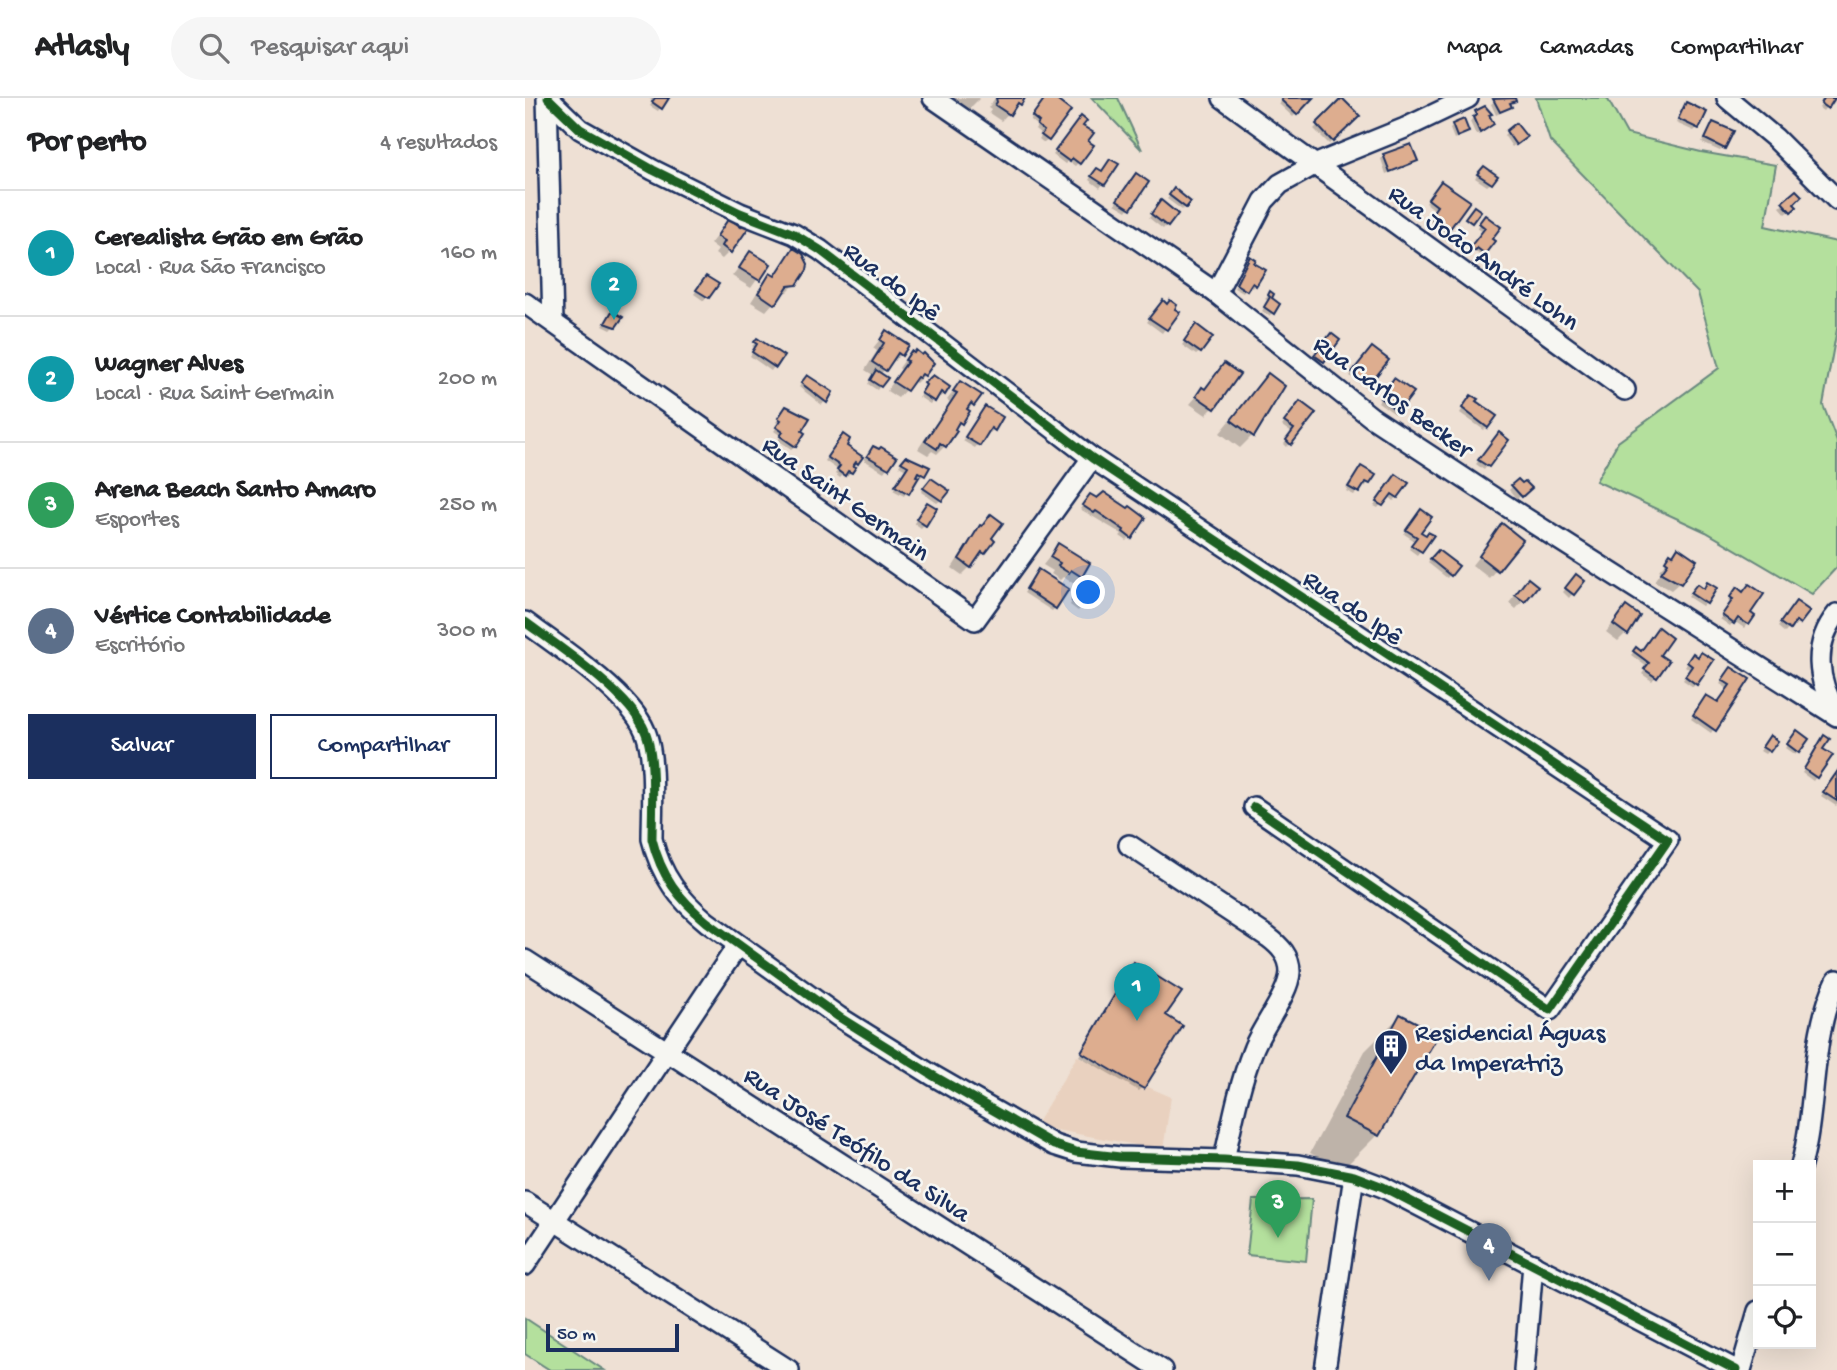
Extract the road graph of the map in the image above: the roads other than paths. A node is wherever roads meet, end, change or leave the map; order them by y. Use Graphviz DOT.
graph roads {
  1 [pos="547,98"];
  2 [pos="933,98"];
  3 [pos="1223,98"];
  4 [pos="1468,98"];
  5 [pos="1727,98"];
  6 [pos="1314,165"];
  7 [pos="1837,200"];
  8 [pos="1216,293"];
  9 [pos="525,303"];
  10 [pos="553,322"];
  11 [pos="1625,390"];
  12 [pos="1092,458"];
  13 [pos="1837,614"];
  14 [pos="525,622"];
  15 [pos="1837,715"];
  16 [pos="1254,807"];
  17 [pos="1129,845"];
  18 [pos="738,945"];
  19 [pos="525,960"];
  20 [pos="1837,980"];
  21 [pos="668,1052"];
  22 [pos="1224,1160"];
  23 [pos="1802,1160"];
  24 [pos="1354,1176"];
  25 [pos="525,1202"];
  26 [pos="555,1221"];
  27 [pos="1533,1264"];
  28 [pos="525,1265"];
  29 [pos="1753,1326"];
  30 [pos="789,1370"];
  31 [pos="1162,1370"];
  32 [pos="1325,1370"];
  33 [pos="1524,1370"];
  34 [pos="1738,1370"];
  1 -- 10 [label="street"];
  1 -- 12 [label="street, Rua do Ipê"];
  2 -- 8 [label="street, Rua Carlos Becker"];
  3 -- 6 [label="street, Rua João André Lohn"];
  4 -- 6 [label="street"];
  5 -- 7 [label="street"];
  6 -- 8 [label="street"];
  6 -- 11 [label="street, Rua João André Lohn"];
  8 -- 15 [label="street, Rua Carlos Becker"];
  9 -- 10 [label="street, Rua Saint Germain"];
  10 -- 12 [label="street, Rua Saint Germain"];
  12 -- 16 [label="street, Rua do Ipê"];
  13 -- 15 [label="street"];
  14 -- 18 [label="street"];
  17 -- 22 [label="street"];
  18 -- 21 [label="street"];
  18 -- 22 [label="street"];
  19 -- 21 [label="street, Rua José Teófilo da Silva"];
  20 -- 23 [label="street"];
  21 -- 26 [label="street"];
  21 -- 31 [label="street, Rua José Teófilo da Silva"];
  22 -- 24 [label="street"];
  24 -- 27 [label="street"];
  24 -- 32 [label="street"];
  25 -- 26 [label="street"];
  26 -- 28 [label="street"];
  26 -- 30 [label="street"];
  27 -- 33 [label="street"];
  27 -- 34 [label="street"];
  29 -- 34 [label="street"];
}
